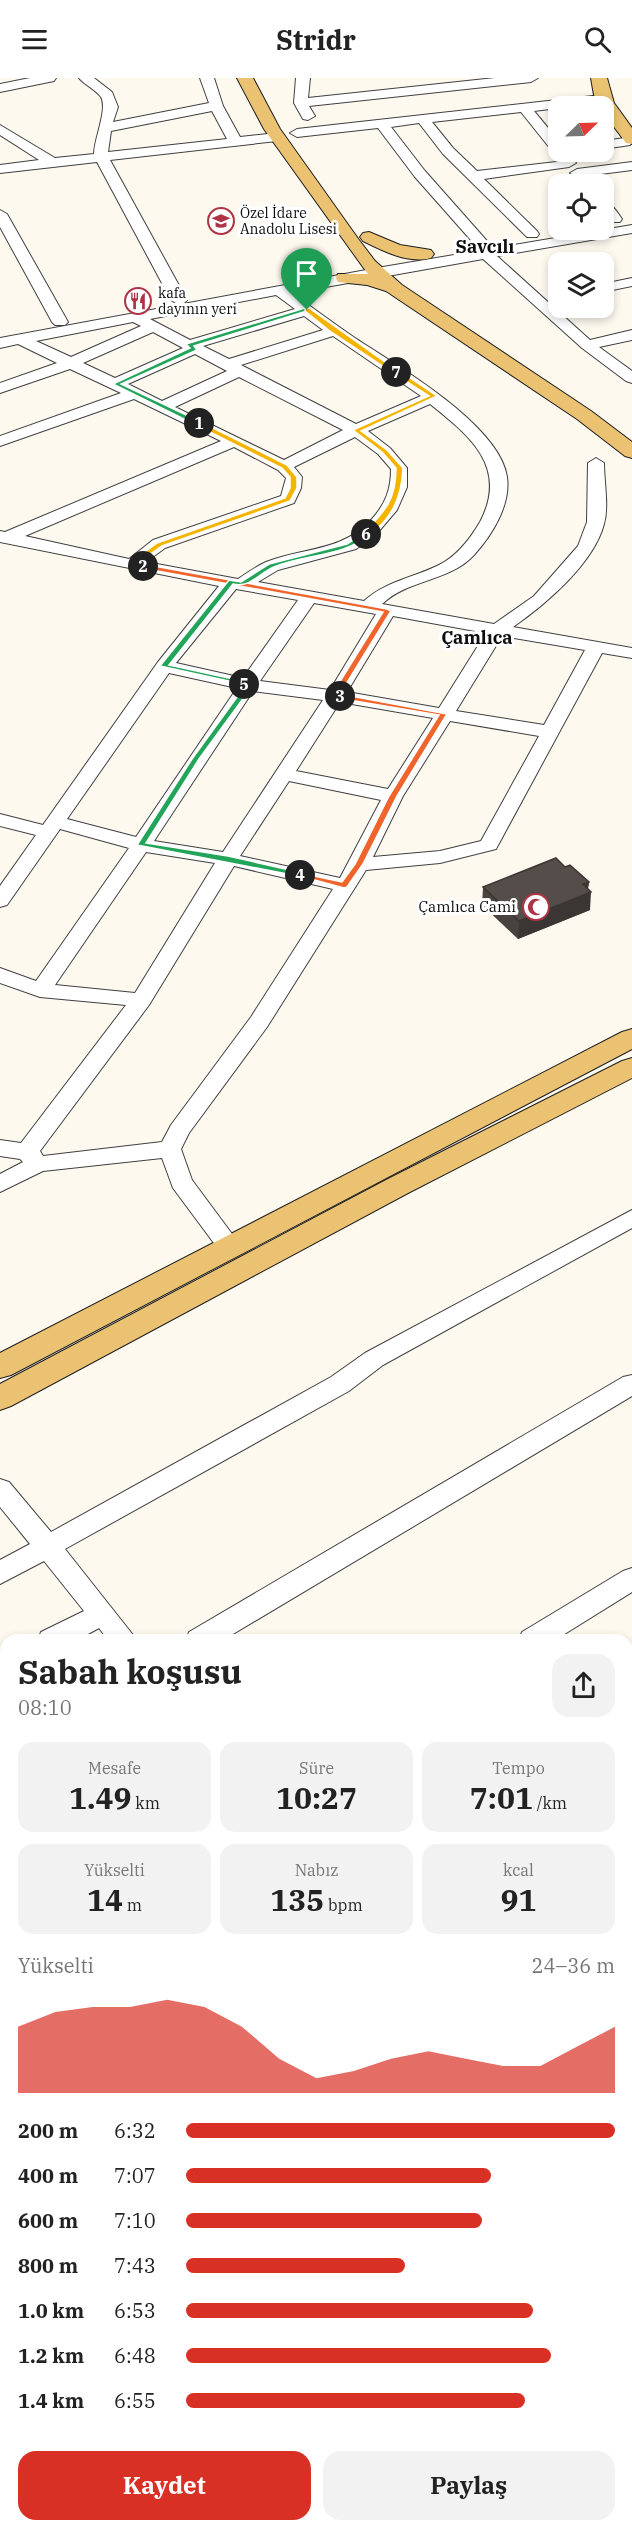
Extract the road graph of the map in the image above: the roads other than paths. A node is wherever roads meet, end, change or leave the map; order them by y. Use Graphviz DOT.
graph roads {
  1 [pos="49,78"];
  2 [pos="86,78"];
  3 [pos="207,78"];
  4 [pos="245,78"];
  5 [pos="303,78"];
  6 [pos="531,78"];
  7 [pos="586,78"];
  8 [pos="599,78"];
  9 [pos="0,88"];
  10 [pos="594,96"];
  11 [pos="301,103"];
  12 [pos="216,106"];
  13 [pos="525,108"];
  14 [pos="548,109"];
  15 [pos="287,115"];
  16 [pos="12,118"];
  17 [pos="423,120"];
  18 [pos="382,124"];
  19 [pos="614,124"];
  20 [pos="548,127"];
  21 [pos="106,128"];
  22 [pos="542,128"];
  23 [pos="0,129"];
  24 [pos="316,131"];
  25 [pos="297,133"];
  26 [pos="170,135"];
  27 [pos="548,136"];
  28 [pos="277,137"];
  29 [pos="629,138"];
  30 [pos="235,141"];
  31 [pos="614,142"];
  32 [pos="101,152"];
  33 [pos="51,162"];
  34 [pos="550,162"];
  35 [pos="569,162"];
  36 [pos="594,162"];
  37 [pos="632,166"];
  38 [pos="0,169"];
  39 [pos="579,174"];
  40 [pos="474,176"];
  41 [pos="0,214"];
  42 [pos="632,216"];
  43 [pos="614,219"];
  44 [pos="632,229"];
  45 [pos="548,232"];
  46 [pos="532,234"];
  47 [pos="361,241"];
  48 [pos="484,248"];
  49 [pos="20,249"];
  50 [pos="0,252"];
  51 [pos="424,259"];
  52 [pos="388,273"];
  53 [pos="339,275"];
  54 [pos="632,282"];
  55 [pos="614,286"];
  56 [pos="280,291"];
  57 [pos="548,299"];
  58 [pos="179,300"];
  59 [pos="538,301"];
  60 [pos="307,310"];
  61 [pos="136,318"];
  62 [pos="60,322"];
  63 [pos="152,327"];
  64 [pos="333,330"];
  65 [pos="0,333"];
  66 [pos="632,335"];
  67 [pos="20,339"];
  68 [pos="0,343"];
  69 [pos="587,345"];
  70 [pos="192,347"];
  71 [pos="71,363"];
  72 [pos="235,367"];
  73 [pos="632,378"];
  74 [pos="116,384"];
  75 [pos="0,388"];
  76 [pos="136,393"];
  77 [pos="433,396"];
  78 [pos="164,406"];
  79 [pos="632,429"];
  80 [pos="356,430"];
  81 [pos="0,441"];
  82 [pos="234,441"];
  83 [pos="632,452"];
  84 [pos="596,463"];
  85 [pos="284,466"];
  86 [pos="2,543"];
  87 [pos="133,564"];
  88 [pos="237,583"];
  89 [pos="309,597"];
  90 [pos="378,609"];
  91 [pos="497,630"];
  92 [pos="596,647"];
  93 [pos="629,648"];
  94 [pos="164,666"];
  95 [pos="249,685"];
  96 [pos="335,696"];
  97 [pos="443,714"];
  98 [pos="551,732"];
  99 [pos="283,774"];
  100 [pos="393,796"];
  101 [pos="0,820"];
  102 [pos="53,827"];
  103 [pos="141,845"];
  104 [pos="228,859"];
  105 [pos="359,864"];
  106 [pos="344,885"];
  107 [pos="0,901"];
  108 [pos="0,975"];
  109 [pos="40,990"];
  110 [pos="141,1000"];
  111 [pos="632,1038"];
  112 [pos="632,1067"];
  113 [pos="0,1148"];
  114 [pos="170,1149"];
  115 [pos="33,1158"];
  116 [pos="0,1184"];
  117 [pos="632,1218"];
  118 [pos="230,1248"];
  119 [pos="0,1367"];
  120 [pos="632,1384"];
  121 [pos="0,1398"];
  122 [pos="0,1489"];
  123 [pos="46,1547"];
  124 [pos="0,1573"];
  125 [pos="632,1579"];
  126 [pos="102,1614"];
  127 [pos="63,1634"];
  128 [pos="119,1634"];
  129 [pos="209,1634"];
  130 [pos="543,1634"];
  1 -- 9 [label="street"];
  2 -- 21 [label="street"];
  3 -- 12 [label="street"];
  4 -- 28 [label="main road"];
  5 -- 11 [label="street"];
  6 -- 11 [label="street"];
  7 -- 10 [label="main road"];
  8 -- 29 [label="main road"];
  11 -- 24 [label="street"];
  12 -- 21 [label="street"];
  12 -- 30 [label="street"];
  13 -- 14 [label="street"];
  13 -- 17 [label="street"];
  13 -- 22 [label="street"];
  15 -- 25 [label="main road"];
  16 -- 23 [label="street"];
  17 -- 18 [label="street"];
  17 -- 40 [label="street"];
  18 -- 24 [label="street"];
  18 -- 48 [label="street"];
  19 -- 29 [label="main road"];
  20 -- 22 [label="street"];
  21 -- 32 [label="street"];
  22 -- 27 [label="street"];
  23 -- 33 [label="street"];
  24 -- 25 [label="street"];
  25 -- 47 [label="main road"];
  26 -- 32 [label="street"];
  28 -- 30 [label="street"];
  28 -- 47 [label="main road"];
  29 -- 31 [label="street"];
  30 -- 32 [label="street"];
  32 -- 33 [label="street"];
  32 -- 58 [label="street"];
  33 -- 38 [label="street"];
  34 -- 40 [label="street"];
  35 -- 39 [label="street"];
  36 -- 37 [label="street"];
  40 -- 46 [label="street"];
  41 -- 49 [label="street"];
  42 -- 43 [label="street"];
  44 -- 48 [label="street"];
  45 -- 46 [label="street"];
  46 -- 48 [label="street"];
  47 -- 51 [label="main road"];
  47 -- 52 [label="main road"];
  47 -- 53 [label="main road"];
  48 -- 51 [label="street"];
  48 -- 59 [label="street"];
  49 -- 50 [label="street"];
  49 -- 62 [label="street"];
  51 -- 52 [label="street"];
  51 -- 52 [label="main road"];
  52 -- 53 [label="street"];
  52 -- 53 [label="main road"];
  52 -- 79 [label="main road"];
  52 -- 83 [label="main road"];
  53 -- 56 [label="street"];
  53 -- 58 [label="street"];
  54 -- 55 [label="street"];
  56 -- 60 [label="street"];
  56 -- 61 [label="street"];
  57 -- 59 [label="street"];
  58 -- 62 [label="street"];
  59 -- 69 [label="street"];
  60 -- 64 [label="street"];
  60 -- 70 [label="street"];
  61 -- 63 [label="street"];
  61 -- 67 [label="street"];
  62 -- 65 [label="street"];
  63 -- 70 [label="street"];
  63 -- 71 [label="street"];
  64 -- 72 [label="street"];
  64 -- 77 [label="street"];
  66 -- 69 [label="street"];
  67 -- 68 [label="street"];
  67 -- 71 [label="street"];
  69 -- 73 [label="street"];
  70 -- 72 [label="street"];
  70 -- 74 [label="street"];
  71 -- 74 [label="street"];
  71 -- 75 [label="street"];
  72 -- 78 [label="street"];
  72 -- 80 [label="street"];
  74 -- 76 [label="street"];
  76 -- 78 [label="street"];
  76 -- 81 [label="street"];
  77 -- 80 [label="street"];
  77 -- 90 [label="street"];
  78 -- 82 [label="street"];
  80 -- 85 [label="street"];
  80 -- 88 [label="street"];
  82 -- 85 [label="street"];
  82 -- 86 [label="street"];
  84 -- 91 [label="street"];
  85 -- 87 [label="street"];
  86 -- 87 [label="street"];
  87 -- 88 [label="street"];
  88 -- 89 [label="street"];
  88 -- 94 [label="street"];
  89 -- 90 [label="street"];
  89 -- 95 [label="street"];
  90 -- 91 [label="street"];
  90 -- 96 [label="street"];
  91 -- 92 [label="street"];
  91 -- 97 [label="street"];
  92 -- 93 [label="street"];
  92 -- 98 [label="street"];
  94 -- 95 [label="street"];
  94 -- 102 [label="street"];
  95 -- 96 [label="street"];
  95 -- 103 [label="street"];
  96 -- 97 [label="street"];
  96 -- 99 [label="street"];
  97 -- 98 [label="street"];
  97 -- 100 [label="street"];
  98 -- 105 [label="street"];
  99 -- 100 [label="street"];
  99 -- 104 [label="street"];
  100 -- 105 [label="street"];
  101 -- 102 [label="street"];
  102 -- 103 [label="street"];
  102 -- 107 [label="street"];
  103 -- 104 [label="street"];
  103 -- 109 [label="street"];
  104 -- 106 [label="street"];
  104 -- 110 [label="street"];
  105 -- 106 [label="street"];
  106 -- 114 [label="street"];
  108 -- 109 [label="street"];
  109 -- 110 [label="street"];
  110 -- 115 [label="street"];
  111 -- 118 [label="main road"];
  112 -- 121 [label="main road"];
  113 -- 115 [label="street"];
  114 -- 115 [label="street"];
  114 -- 118 [label="street"];
  115 -- 116 [label="street"];
  117 -- 123 [label="street"];
  118 -- 119 [label="main road"];
  120 -- 129 [label="street"];
  122 -- 123 [label="street"];
  123 -- 124 [label="street"];
  123 -- 126 [label="street"];
  125 -- 130 [label="street"];
  126 -- 127 [label="street"];
  126 -- 128 [label="street"];
}
